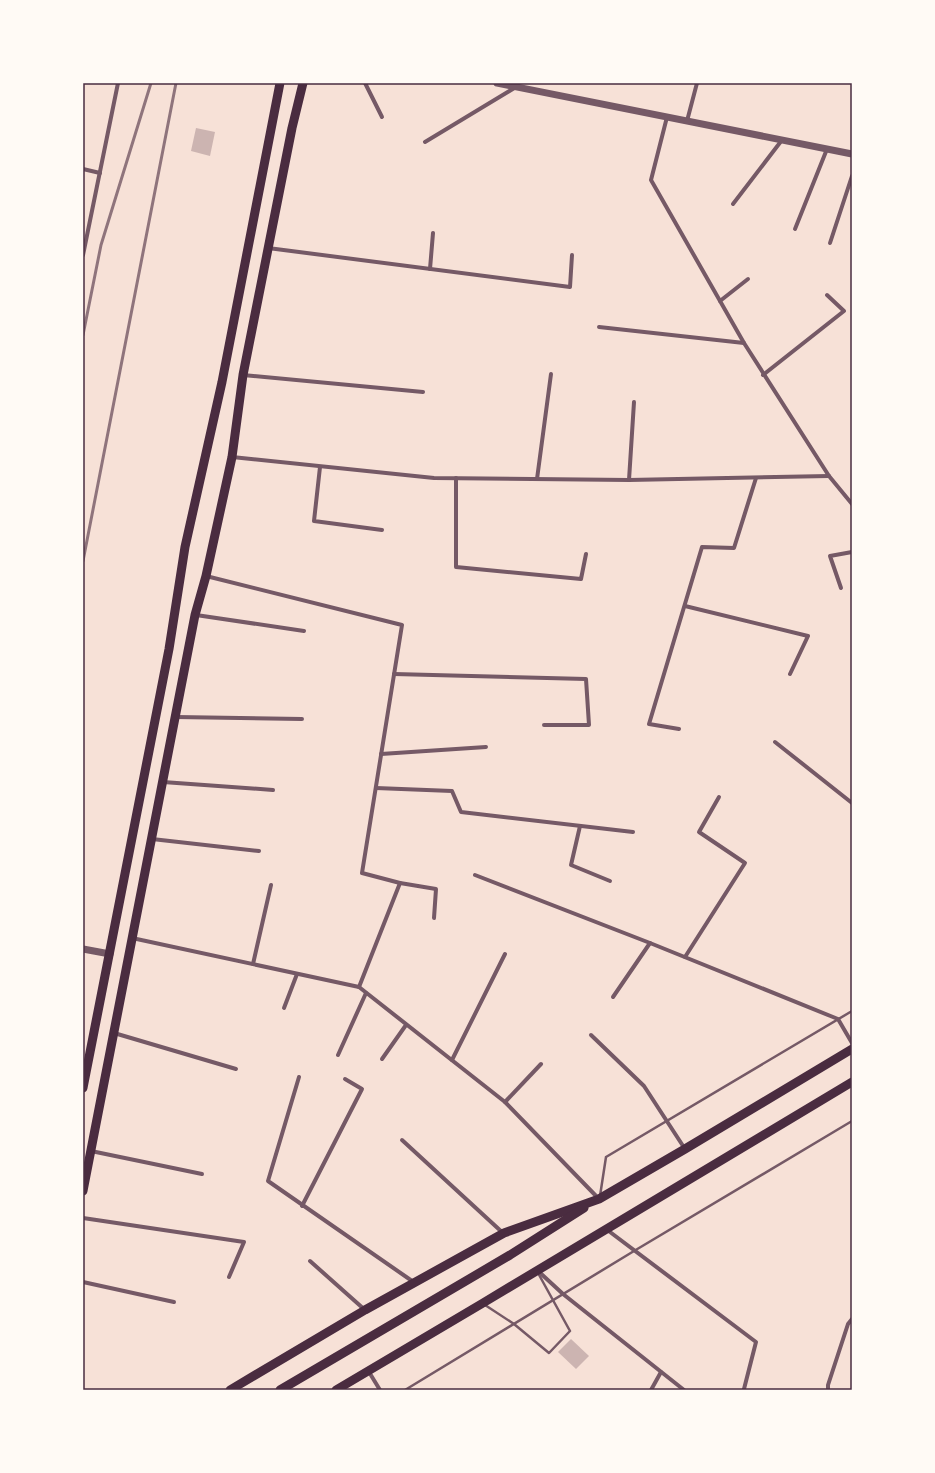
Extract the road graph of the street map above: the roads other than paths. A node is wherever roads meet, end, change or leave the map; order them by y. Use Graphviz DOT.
graph roads {
  1 [pos="118,83"];
  2 [pos="280,83"];
  3 [pos="302,83"];
  4 [pos="365,83"];
  5 [pos="497,83"];
  6 [pos="697,83"];
  7 [pos="516,87"];
  8 [pos="382,117"];
  9 [pos="666,117"];
  10 [pos="687,121"];
  11 [pos="782,140"];
  12 [pos="425,142"];
  13 [pos="827,149"];
  14 [pos="852,154"];
  15 [pos="83,169"];
  16 [pos="100,173"];
  17 [pos="852,176"];
  18 [pos="733,204"];
  19 [pos="795,229"];
  20 [pos="433,233"];
  21 [pos="830,243"];
  22 [pos="268,248"];
  23 [pos="83,255"];
  24 [pos="572,255"];
  25 [pos="430,269"];
  26 [pos="748,279"];
  27 [pos="827,294"];
  28 [pos="720,301"];
  29 [pos="599,327"];
  30 [pos="744,344"];
  31 [pos="551,374"];
  32 [pos="243,375"];
  33 [pos="763,375"];
  34 [pos="423,392"];
  35 [pos="634,402"];
  36 [pos="232,457"];
  37 [pos="320,467"];
  38 [pos="829,476"];
  39 [pos="456,478"];
  40 [pos="756,478"];
  41 [pos="537,479"];
  42 [pos="629,480"];
  43 [pos="852,504"];
  44 [pos="382,530"];
  45 [pos="852,552"];
  46 [pos="586,554"];
  47 [pos="206,576"];
  48 [pos="841,588"];
  49 [pos="685,606"];
  50 [pos="195,615"];
  51 [pos="304,631"];
  52 [pos="394,674"];
  53 [pos="790,674"];
  54 [pos="176,717"];
  55 [pos="302,719"];
  56 [pos="544,725"];
  57 [pos="679,730"];
  58 [pos="775,742"];
  59 [pos="486,747"];
  60 [pos="381,754"];
  61 [pos="163,782"];
  62 [pos="376,788"];
  63 [pos="273,790"];
  64 [pos="719,797"];
  65 [pos="852,803"];
  66 [pos="580,826"];
  67 [pos="633,832"];
  68 [pos="151,839"];
  69 [pos="260,851"];
  70 [pos="475,875"];
  71 [pos="610,881"];
  72 [pos="400,883"];
  73 [pos="272,885"];
  74 [pos="434,918"];
  75 [pos="132,938"];
  76 [pos="650,943"];
  77 [pos="83,949"];
  78 [pos="110,954"];
  79 [pos="505,954"];
  80 [pos="685,957"];
  81 [pos="253,964"];
  82 [pos="297,974"];
  83 [pos="359,987"];
  84 [pos="366,993"];
  85 [pos="613,997"];
  86 [pos="284,1008"];
  87 [pos="852,1011"];
  88 [pos="838,1019"];
  89 [pos="406,1025"];
  90 [pos="114,1033"];
  91 [pos="590,1035"];
  92 [pos="852,1043"];
  93 [pos="852,1049"];
  94 [pos="338,1055"];
  95 [pos="382,1059"];
  96 [pos="452,1060"];
  97 [pos="541,1064"];
  98 [pos="236,1069"];
  99 [pos="299,1078"];
  100 [pos="345,1079"];
  101 [pos="852,1082"];
  102 [pos="83,1088"];
  103 [pos="505,1102"];
  104 [pos="667,1121"];
  105 [pos="852,1121"];
  106 [pos="402,1140"];
  107 [pos="685,1150"];
  108 [pos="91,1151"];
  109 [pos="202,1174"];
  110 [pos="83,1191"];
  111 [pos="599,1199"];
  112 [pos="302,1206"];
  113 [pos="83,1218"];
  114 [pos="606,1229"];
  115 [pos="504,1233"];
  116 [pos="634,1250"];
  117 [pos="310,1260"];
  118 [pos="537,1270"];
  119 [pos="229,1277"];
  120 [pos="83,1282"];
  121 [pos="415,1283"];
  122 [pos="563,1294"];
  123 [pos="552,1300"];
  124 [pos="174,1302"];
  125 [pos="483,1303"];
  126 [pos="365,1310"];
  127 [pos="852,1319"];
  128 [pos="514,1324"];
  129 [pos="369,1372"];
  130 [pos="661,1372"];
  131 [pos="744,1389"];
  132 [pos="230,1390"];
  133 [pos="280,1390"];
  134 [pos="336,1390"];
  135 [pos="380,1390"];
  136 [pos="405,1390"];
  137 [pos="652,1390"];
  138 [pos="684,1390"];
  139 [pos="828,1390"];
  1 -- 16 [label="street"];
  2 -- 78 [label="main road"];
  3 -- 22 [label="main road"];
  4 -- 8 [label="street"];
  5 -- 7 [label="street"];
  6 -- 10 [label="street"];
  7 -- 9 [label="street"];
  7 -- 12 [label="street"];
  9 -- 10 [label="street"];
  9 -- 28 [label="street"];
  10 -- 11 [label="street"];
  11 -- 13 [label="street"];
  11 -- 18 [label="street"];
  13 -- 14 [label="street"];
  13 -- 19 [label="street"];
  15 -- 16 [label="street"];
  16 -- 23 [label="street"];
  17 -- 21 [label="street"];
  20 -- 25 [label="street"];
  22 -- 25 [label="street"];
  22 -- 32 [label="main road"];
  24 -- 25 [label="street"];
  26 -- 28 [label="street"];
  27 -- 33 [label="street"];
  28 -- 30 [label="street"];
  29 -- 30 [label="street"];
  30 -- 33 [label="street"];
  31 -- 41 [label="street"];
  32 -- 34 [label="street"];
  32 -- 36 [label="main road"];
  33 -- 38 [label="street"];
  35 -- 42 [label="street"];
  36 -- 37 [label="street"];
  36 -- 47 [label="main road"];
  37 -- 39 [label="street"];
  37 -- 44 [label="street"];
  38 -- 40 [label="street"];
  38 -- 43 [label="street"];
  39 -- 41 [label="street"];
  39 -- 46 [label="street"];
  40 -- 42 [label="street"];
  40 -- 49 [label="street"];
  41 -- 42 [label="street"];
  45 -- 48 [label="street"];
  47 -- 50 [label="main road"];
  47 -- 52 [label="street"];
  49 -- 53 [label="street"];
  49 -- 57 [label="street"];
  50 -- 51 [label="street"];
  50 -- 54 [label="main road"];
  52 -- 56 [label="street"];
  52 -- 60 [label="street"];
  54 -- 55 [label="street"];
  54 -- 61 [label="main road"];
  58 -- 65 [label="street"];
  59 -- 60 [label="street"];
  60 -- 62 [label="street"];
  61 -- 63 [label="street"];
  61 -- 68 [label="main road"];
  62 -- 66 [label="street"];
  62 -- 72 [label="street"];
  64 -- 80 [label="street"];
  66 -- 67 [label="street"];
  66 -- 71 [label="street"];
  68 -- 69 [label="street"];
  68 -- 75 [label="main road"];
  70 -- 76 [label="street"];
  72 -- 74 [label="street"];
  72 -- 83 [label="street"];
  73 -- 81 [label="street"];
  75 -- 81 [label="street"];
  75 -- 90 [label="main road"];
  76 -- 80 [label="street"];
  76 -- 85 [label="street"];
  77 -- 78 [label="street"];
  78 -- 102 [label="main road"];
  79 -- 96 [label="street"];
  80 -- 88 [label="street"];
  81 -- 82 [label="street"];
  82 -- 83 [label="street"];
  82 -- 86 [label="street"];
  83 -- 84 [label="street"];
  84 -- 89 [label="street"];
  84 -- 94 [label="street"];
  87 -- 88 [label="lane"];
  88 -- 92 [label="street"];
  88 -- 104 [label="lane"];
  89 -- 95 [label="street"];
  89 -- 96 [label="street"];
  90 -- 98 [label="street"];
  90 -- 108 [label="main road"];
  91 -- 104 [label="street"];
  93 -- 107 [label="main road"];
  96 -- 103 [label="street"];
  97 -- 103 [label="street"];
  99 -- 112 [label="street"];
  100 -- 112 [label="street"];
  101 -- 114 [label="main road"];
  103 -- 111 [label="street"];
  104 -- 107 [label="street"];
  104 -- 111 [label="lane"];
  105 -- 116 [label="lane"];
  106 -- 115 [label="street"];
  107 -- 111 [label="main road"];
  108 -- 109 [label="street"];
  108 -- 110 [label="main road"];
  111 -- 115 [label="main road"];
  111 -- 133 [label="main road"];
  112 -- 121 [label="street"];
  113 -- 119 [label="street"];
  114 -- 116 [label="street"];
  114 -- 118 [label="main road"];
  115 -- 121 [label="main road"];
  116 -- 122 [label="lane"];
  116 -- 131 [label="street"];
  117 -- 126 [label="street"];
  118 -- 122 [label="street"];
  118 -- 123 [label="lane"];
  118 -- 125 [label="main road"];
  120 -- 124 [label="street"];
  121 -- 126 [label="main road"];
  122 -- 123 [label="lane"];
  122 -- 130 [label="street"];
  123 -- 128 [label="lane"];
  123 -- 128 [label="lane"];
  125 -- 128 [label="lane"];
  125 -- 129 [label="main road"];
  126 -- 132 [label="main road"];
  127 -- 139 [label="street"];
  128 -- 136 [label="lane"];
  129 -- 134 [label="main road"];
  129 -- 135 [label="street"];
  130 -- 137 [label="street"];
  130 -- 138 [label="street"];
}
